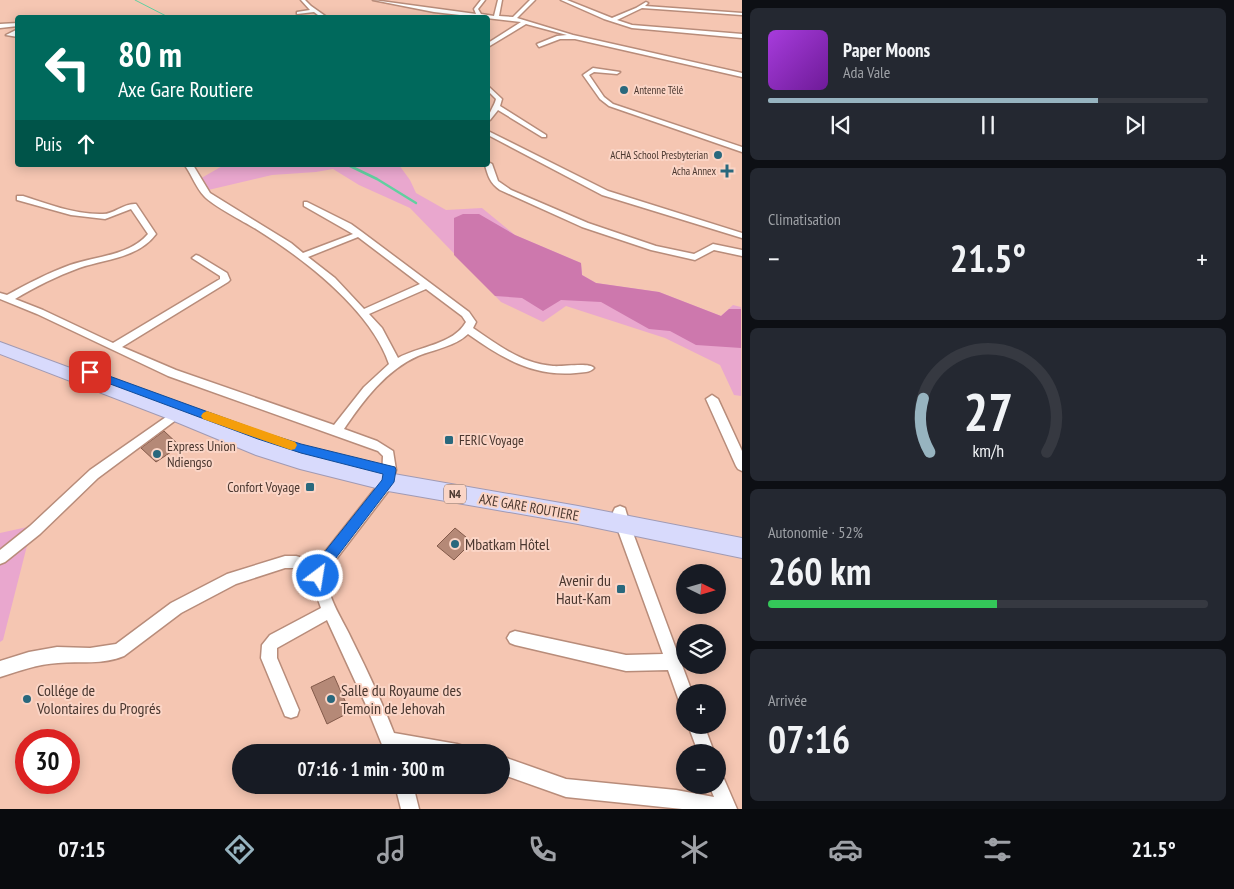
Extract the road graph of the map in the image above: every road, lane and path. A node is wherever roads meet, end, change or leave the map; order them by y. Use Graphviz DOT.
graph roads {
  1 [pos="303,0"];
  2 [pos="375,0"];
  3 [pos="483,0"];
  4 [pos="500,0"];
  5 [pos="532,0"];
  6 [pos="563,0"];
  7 [pos="649,0"];
  8 [pos="382,1"];
  9 [pos="641,7"];
  10 [pos="294,10"];
  11 [pos="314,11"];
  12 [pos="299,13"];
  13 [pos="742,14"];
  14 [pos="302,15"];
  15 [pos="321,15"];
  16 [pos="453,15"];
  17 [pos="481,15"];
  18 [pos="490,17"];
  19 [pos="496,17"];
  20 [pos="514,19"];
  21 [pos="612,20"];
  22 [pos="525,22"];
  23 [pos="15,24"];
  24 [pos="0,26"];
  25 [pos="15,32"];
  26 [pos="15,35"];
  27 [pos="742,36"];
  28 [pos="575,37"];
  29 [pos="490,44"];
  30 [pos="539,46"];
  31 [pos="617,72"];
  32 [pos="742,75"];
  33 [pos="490,90"];
  34 [pos="496,96"];
  35 [pos="490,97"];
  36 [pos="497,106"];
  37 [pos="490,116"];
  38 [pos="490,134"];
  39 [pos="544,136"];
  40 [pos="742,150"];
  41 [pos="191,167"];
  42 [pos="489,167"];
  43 [pos="20,198"];
  44 [pos="307,204"];
  45 [pos="359,234"];
  46 [pos="742,236"];
  47 [pos="742,253"];
  48 [pos="303,256"];
  49 [pos="196,258"];
  50 [pos="426,285"];
  51 [pos="4,298"];
  52 [pos="364,313"];
  53 [pos="468,329"];
  54 [pos="0,340"];
  55 [pos="114,347"];
  56 [pos="0,348"];
  57 [pos="395,366"];
  58 [pos="589,368"];
  59 [pos="712,399"];
  60 [pos="180,411"];
  61 [pos="336,432"];
  62 [pos="742,466"];
  63 [pos="389,476"];
  64 [pos="622,518"];
  65 [pos="742,535"];
  66 [pos="742,548"];
  67 [pos="0,558"];
  68 [pos="320,569"];
  69 [pos="330,611"];
  70 [pos="515,638"];
  71 [pos="672,662"];
  72 [pos="0,669"];
  73 [pos="681,684"];
  74 [pos="291,710"];
  75 [pos="390,744"];
  76 [pos="510,768"];
  77 [pos="406,794"];
  78 [pos="722,794"];
  79 [pos="410,809"];
  80 [pos="727,809"];
  1 -- 11 [label="street"];
  2 -- 8 [label="street"];
  3 -- 17 [label="street"];
  4 -- 19 [label="street"];
  5 -- 20 [label="street"];
  6 -- 21 [label="street"];
  7 -- 9 [label="street"];
  8 -- 16 [label="street"];
  9 -- 13 [label="street"];
  9 -- 21 [label="street"];
  10 -- 12 [label="street"];
  11 -- 12 [label="street"];
  11 -- 15 [label="street"];
  12 -- 14 [label="street"];
  18 -- 19 [label="street"];
  19 -- 20 [label="street"];
  20 -- 22 [label="street"];
  21 -- 27 [label="street"];
  22 -- 28 [label="street"];
  22 -- 29 [label="street"];
  23 -- 24 [label="street"];
  25 -- 26 [label="street"];
  28 -- 30 [label="street"];
  28 -- 32 [label="street"];
  31 -- 40 [label="street"];
  33 -- 34 [label="street"];
  34 -- 35 [label="street"];
  34 -- 36 [label="street"];
  36 -- 37 [label="street"];
  36 -- 39 [label="street"];
  38 -- 46 [label="street"];
  41 -- 48 [label="street"];
  42 -- 47 [label="street"];
  43 -- 51 [label="street"];
  44 -- 45 [label="street"];
  45 -- 48 [label="street"];
  45 -- 50 [label="street"];
  48 -- 52 [label="street"];
  49 -- 55 [label="street"];
  50 -- 52 [label="street"];
  50 -- 53 [label="street"];
  51 -- 55 [label="street"];
  52 -- 57 [label="street"];
  53 -- 57 [label="street"];
  53 -- 58 [label="street"];
  54 -- 60 [label="highway, N4"];
  55 -- 61 [label="street"];
  56 -- 60 [label="highway, N4"];
  57 -- 61 [label="street"];
  59 -- 62 [label="street"];
  60 -- 63 [label="highway, AXE GARE ROUTIERE / N4"];
  60 -- 67 [label="street"];
  61 -- 63 [label="street"];
  63 -- 64 [label="highway, AXE GARE ROUTIERE / N4"];
  63 -- 68 [label="street"];
  64 -- 65 [label="highway, AXE GARE ROUTIERE / N4"];
  64 -- 66 [label="highway, AXE GARE ROUTIERE / N4"];
  64 -- 71 [label="street"];
  68 -- 69 [label="street"];
  68 -- 72 [label="street"];
  69 -- 74 [label="street"];
  69 -- 75 [label="street"];
  70 -- 71 [label="street"];
  71 -- 73 [label="street"];
  76 -- 80 [label="street"];
  77 -- 79 [label="street"];
  78 -- 80 [label="street"];
}
